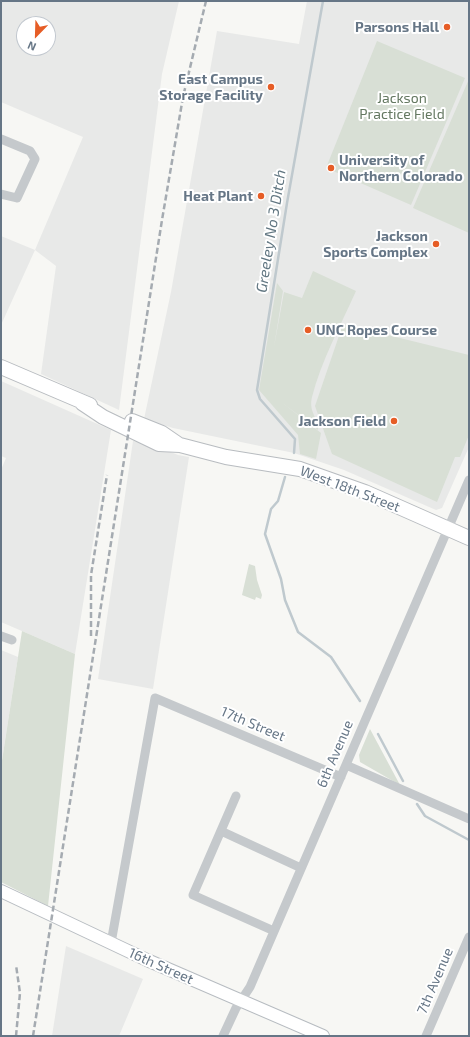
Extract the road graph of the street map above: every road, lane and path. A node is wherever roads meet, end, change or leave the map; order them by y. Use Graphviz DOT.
graph roads {
  1 [pos="1,139"];
  2 [pos="1,194"];
  3 [pos="1,367"];
  4 [pos="469,480"];
  5 [pos="448,529"];
  6 [pos="469,538"];
  7 [pos="1,636"];
  8 [pos="12,640"];
  9 [pos="346,765"];
  10 [pos="341,777"];
  11 [pos="236,796"];
  12 [pos="469,819"];
  13 [pos="221,831"];
  14 [pos="301,868"];
  15 [pos="1,891"];
  16 [pos="274,931"];
  17 [pos="469,937"];
  18 [pos="111,943"];
  19 [pos="241,1001"];
  20 [pos="223,1036"];
  21 [pos="323,1036"];
  22 [pos="426,1036"];
  1 -- 2 [label="street"];
  3 -- 5 [label="main road, West 18th Street"];
  4 -- 5 [label="street, 6th Avenue"];
  5 -- 6 [label="main road, West 18th Street"];
  5 -- 9 [label="street, 6th Avenue"];
  7 -- 8 [label="street"];
  9 -- 10 [label="street, 6th Avenue"];
  9 -- 12 [label="street"];
  10 -- 14 [label="street, 6th Avenue"];
  10 -- 18 [label="street, 17th Street"];
  11 -- 13 [label="street"];
  13 -- 14 [label="street"];
  13 -- 16 [label="street"];
  14 -- 16 [label="street, 6th Avenue"];
  15 -- 18 [label="main road, 16th Street"];
  16 -- 19 [label="street, 6th Avenue"];
  17 -- 22 [label="street, 7th Avenue"];
  18 -- 19 [label="main road, 16th Street"];
  19 -- 20 [label="street, 6th Avenue"];
  19 -- 21 [label="main road, 16th Street"];
}
